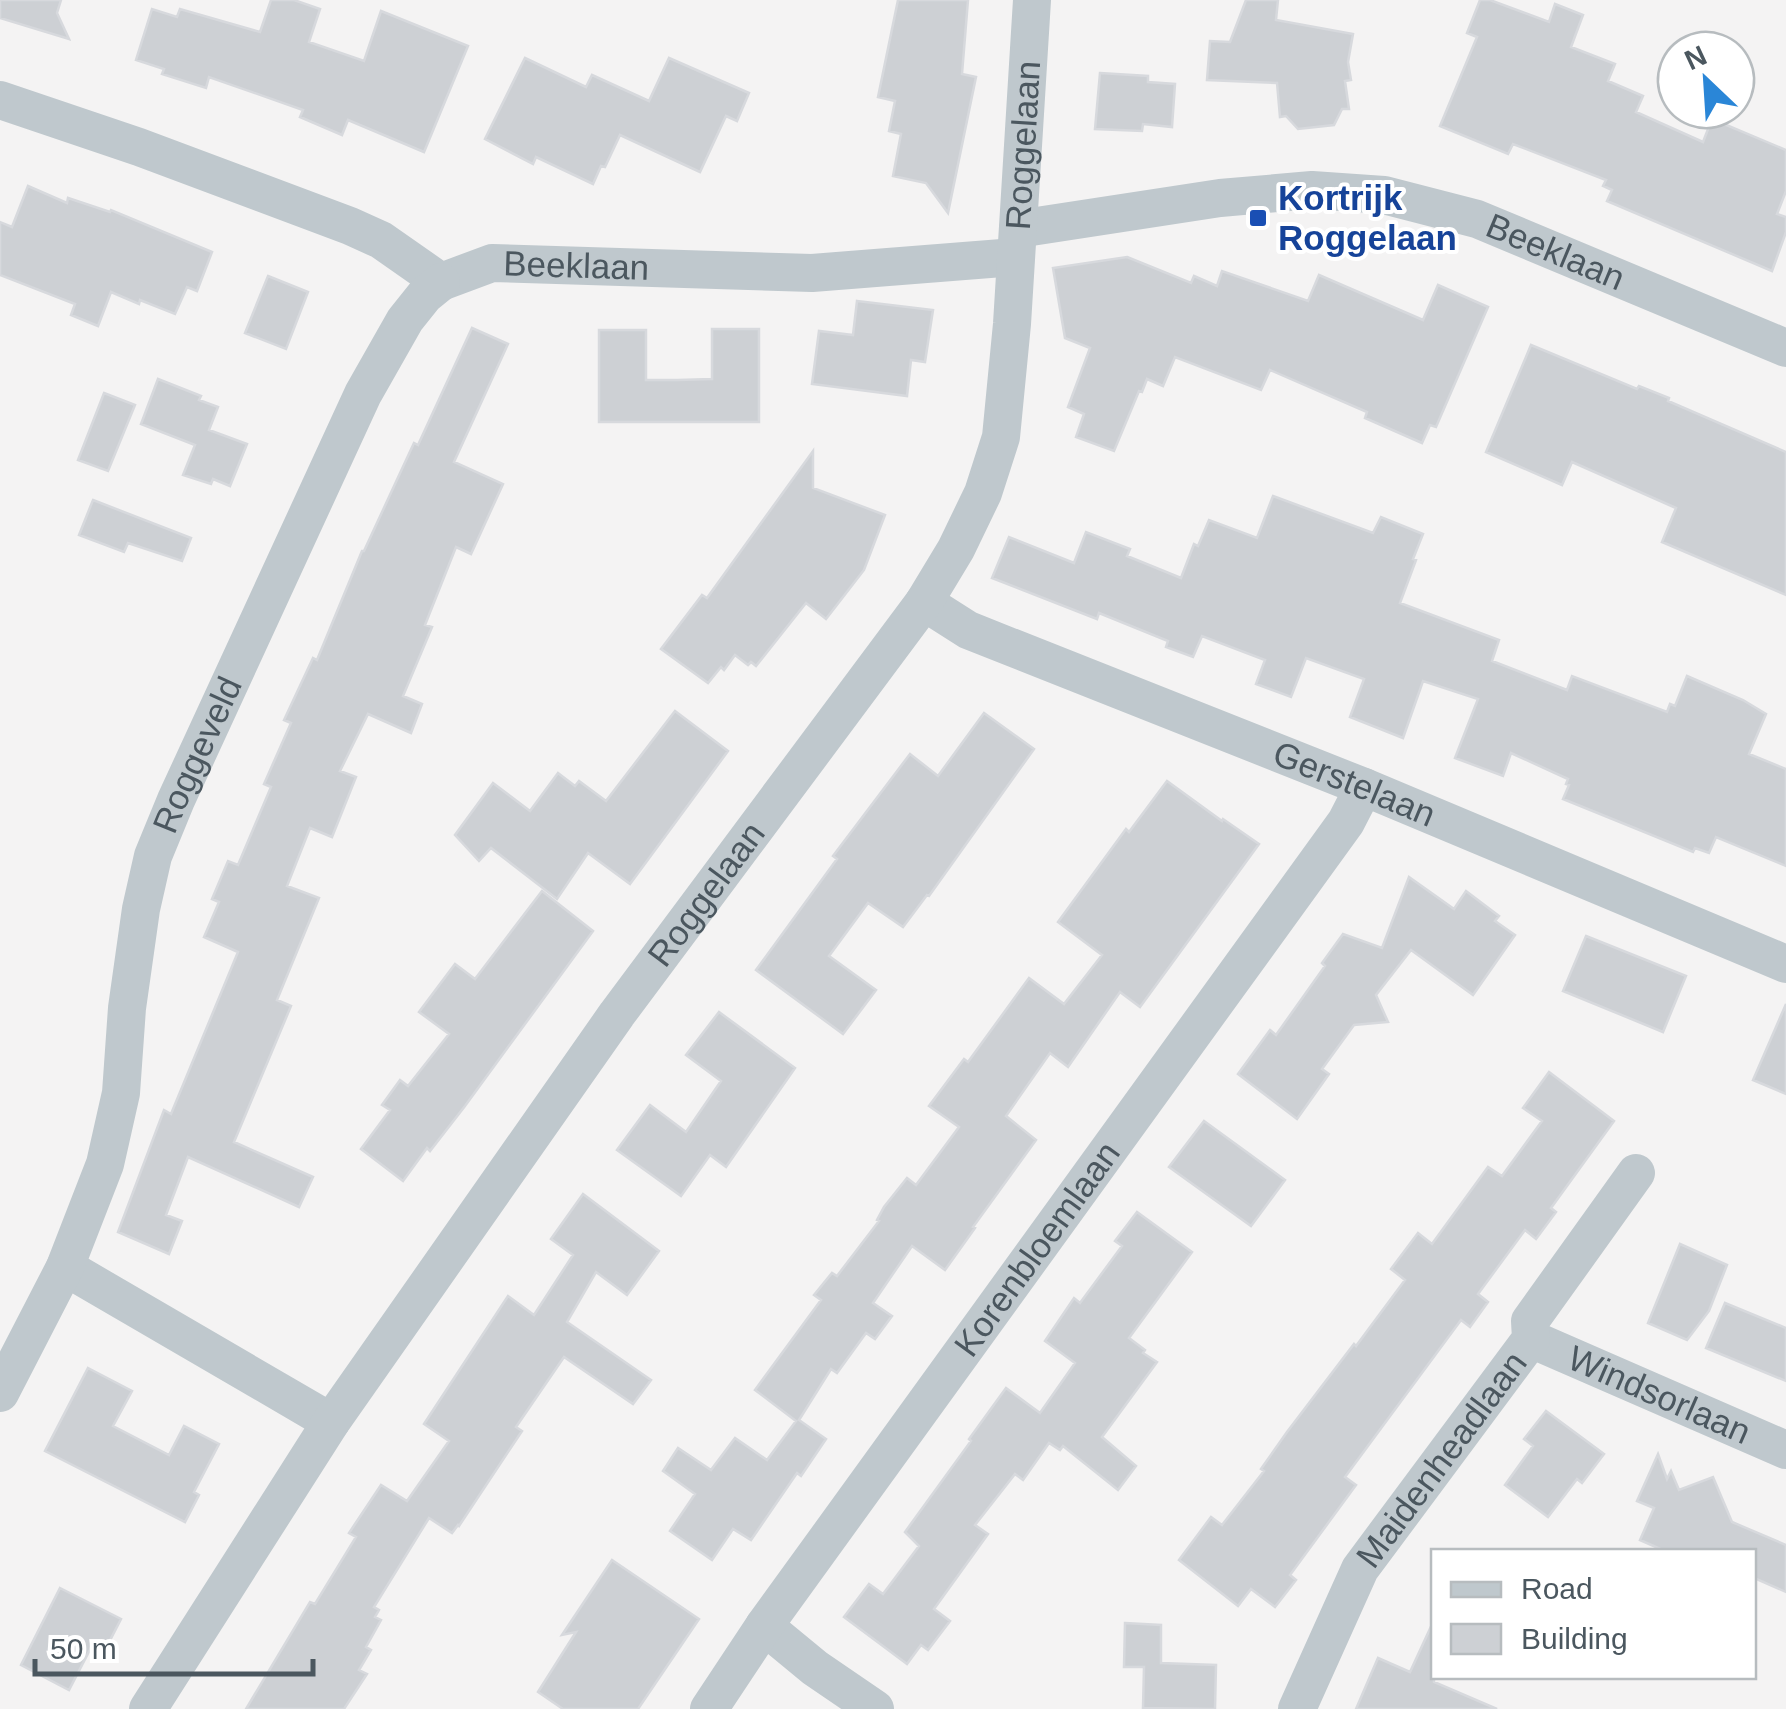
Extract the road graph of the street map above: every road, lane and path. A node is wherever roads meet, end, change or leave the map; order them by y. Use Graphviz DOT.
graph roads {
  1 [pos="1032,0"];
  2 [pos="0,100"];
  3 [pos="1016,243"];
  4 [pos="441,282"];
  5 [pos="1786,348"];
  6 [pos="924,602"];
  7 [pos="1364,787"];
  8 [pos="1786,964"];
  9 [pos="1636,1173"];
  10 [pos="65,1267"];
  11 [pos="1531,1339"];
  12 [pos="0,1393"];
  13 [pos="331,1422"];
  14 [pos="1786,1450"];
  15 [pos="764,1626"];
  16 [pos="148,1709"];
  17 [pos="709,1709"];
  18 [pos="875,1709"];
  19 [pos="1297,1709"];
  1 -- 3 [label="street, Roggelaan"];
  2 -- 4 [label="street"];
  3 -- 4 [label="street, Beeklaan"];
  3 -- 5 [label="street, Beeklaan"];
  3 -- 6 [label="street, Roggelaan"];
  4 -- 10 [label="street, Roggeveld"];
  6 -- 7 [label="street, Gerstelaan"];
  6 -- 13 [label="street, Roggelaan"];
  7 -- 8 [label="street, Gerstelaan"];
  7 -- 15 [label="street, Korenbloemlaan"];
  9 -- 11 [label="street, Maidenheadlaan"];
  10 -- 12 [label="street, Roggeveld"];
  10 -- 13 [label="street"];
  11 -- 14 [label="street, Windsorlaan"];
  11 -- 19 [label="street, Maidenheadlaan"];
  13 -- 16 [label="street, Roggelaan"];
  15 -- 17 [label="street, Korenbloemlaan"];
  15 -- 18 [label="street"];
}
